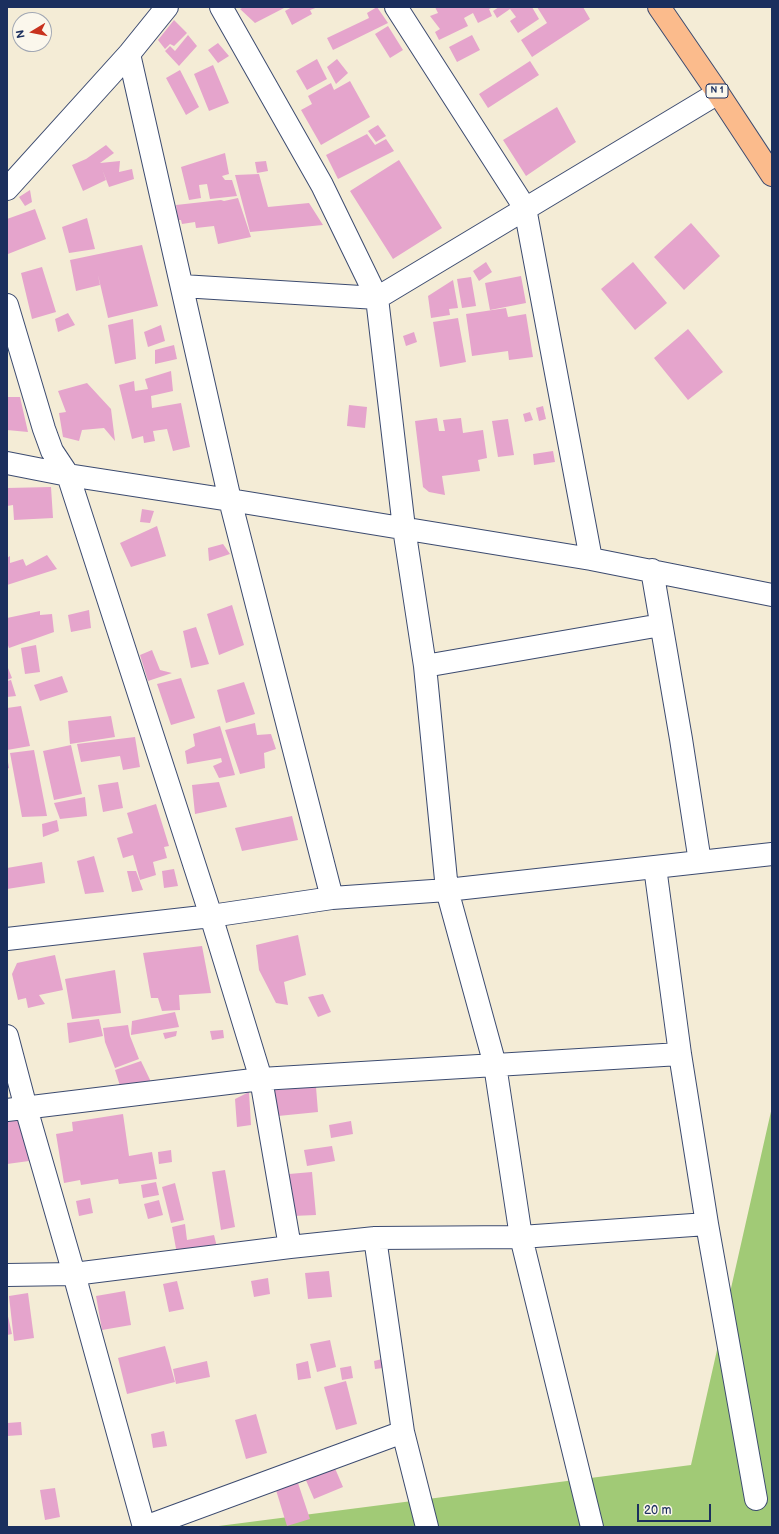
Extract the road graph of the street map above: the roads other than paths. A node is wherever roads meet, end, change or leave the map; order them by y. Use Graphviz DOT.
graph roads {
  1 [pos="167,7"];
  2 [pos="222,7"];
  3 [pos="396,7"];
  4 [pos="659,7"];
  5 [pos="129,54"];
  6 [pos="718,93"];
  7 [pos="772,176"];
  8 [pos="7,189"];
  9 [pos="524,208"];
  10 [pos="182,286"];
  11 [pos="377,298"];
  12 [pos="7,305"];
  13 [pos="7,463"];
  14 [pos="68,475"];
  15 [pos="230,500"];
  16 [pos="404,528"];
  17 [pos="591,559"];
  18 [pos="652,570"];
  19 [pos="772,595"];
  20 [pos="661,625"];
  21 [pos="425,666"];
  22 [pos="772,854"];
  23 [pos="700,862"];
  24 [pos="655,867"];
  25 [pos="447,890"];
  26 [pos="332,898"];
  27 [pos="211,916"];
  28 [pos="7,939"];
  29 [pos="7,1036"];
  30 [pos="680,1054"];
  31 [pos="495,1065"];
  32 [pos="261,1079"];
  33 [pos="16,1109"];
  34 [pos="707,1224"];
  35 [pos="521,1237"];
  36 [pos="375,1238"];
  37 [pos="290,1247"];
  38 [pos="74,1274"];
  39 [pos="7,1275"];
  40 [pos="403,1432"];
  41 [pos="756,1499"];
  42 [pos="145,1527"];
  43 [pos="427,1527"];
  44 [pos="592,1527"];
  1 -- 5 [label="street"];
  2 -- 11 [label="street"];
  3 -- 9 [label="street"];
  4 -- 6 [label="highway, N 1"];
  5 -- 8 [label="street"];
  5 -- 10 [label="street"];
  6 -- 7 [label="highway, N 1"];
  6 -- 9 [label="street"];
  9 -- 11 [label="street"];
  9 -- 17 [label="street"];
  10 -- 11 [label="street"];
  10 -- 15 [label="street"];
  11 -- 16 [label="street"];
  12 -- 14 [label="street"];
  13 -- 14 [label="street"];
  14 -- 15 [label="street"];
  14 -- 27 [label="street"];
  15 -- 16 [label="street"];
  15 -- 26 [label="street"];
  16 -- 17 [label="street"];
  16 -- 21 [label="street"];
  17 -- 18 [label="street"];
  18 -- 19 [label="street"];
  18 -- 20 [label="street"];
  20 -- 21 [label="street"];
  20 -- 23 [label="street"];
  21 -- 25 [label="street"];
  22 -- 23 [label="street"];
  23 -- 24 [label="street"];
  24 -- 25 [label="street"];
  24 -- 30 [label="street"];
  25 -- 26 [label="street"];
  25 -- 31 [label="street"];
  26 -- 27 [label="street"];
  27 -- 28 [label="street"];
  27 -- 32 [label="street"];
  29 -- 33 [label="street"];
  30 -- 31 [label="street"];
  30 -- 34 [label="street"];
  31 -- 32 [label="street"];
  31 -- 35 [label="street"];
  32 -- 33 [label="street"];
  32 -- 37 [label="street"];
  33 -- 38 [label="street"];
  34 -- 35 [label="street"];
  34 -- 41 [label="street"];
  35 -- 36 [label="street"];
  35 -- 44 [label="street"];
  36 -- 37 [label="street"];
  36 -- 40 [label="street"];
  37 -- 38 [label="street"];
  38 -- 39 [label="street"];
  38 -- 42 [label="street"];
  40 -- 42 [label="street"];
  40 -- 43 [label="street"];
}
